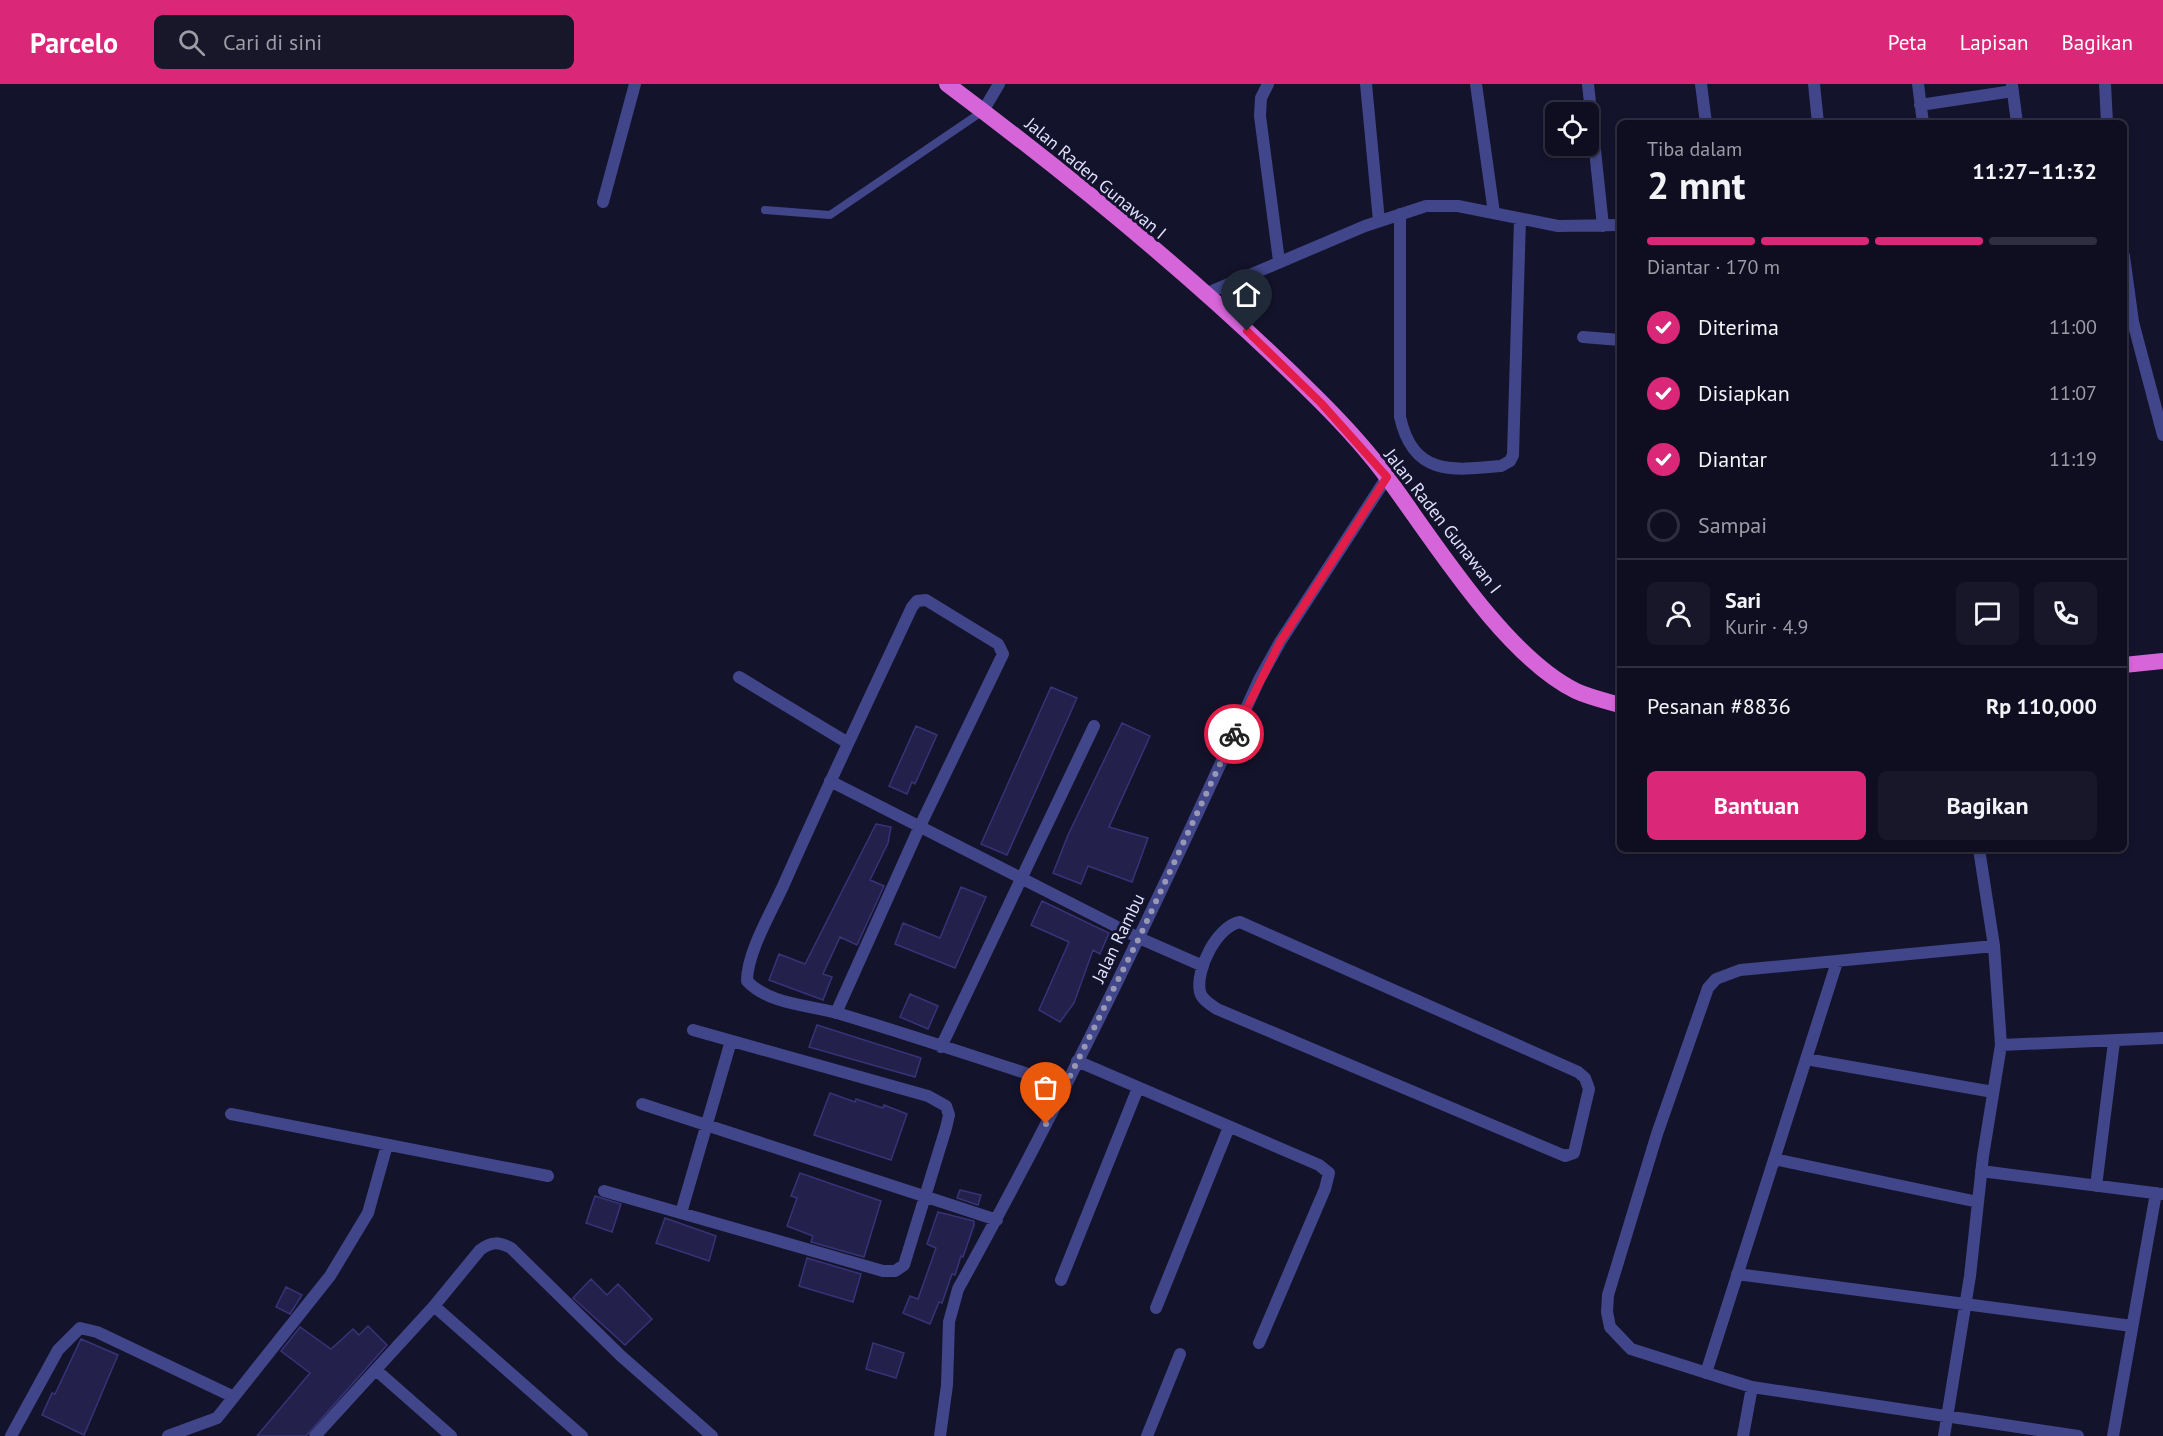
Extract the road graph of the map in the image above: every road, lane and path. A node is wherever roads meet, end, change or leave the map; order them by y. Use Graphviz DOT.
graph roads {
  1 [pos="635,84"];
  2 [pos="947,84"];
  3 [pos="999,84"];
  4 [pos="1268,84"];
  5 [pos="1366,84"];
  6 [pos="1476,84"];
  7 [pos="1588,84"];
  8 [pos="1701,84"];
  9 [pos="1814,84"];
  10 [pos="1918,84"];
  11 [pos="2105,84"];
  12 [pos="2012,87"];
  13 [pos="1920,105"];
  14 [pos="983,111"];
  15 [pos="1706,120"];
  16 [pos="1818,120"];
  17 [pos="1922,120"];
  18 [pos="2018,120"];
  19 [pos="2107,120"];
  20 [pos="603,202"];
  21 [pos="765,210"];
  22 [pos="1494,213"];
  23 [pos="1400,214"];
  24 [pos="1520,219"];
  25 [pos="1379,221"];
  26 [pos="1617,225"];
  27 [pos="1604,226"];
  28 [pos="1279,261"];
  29 [pos="1205,294"];
  30 [pos="2127,306"];
  31 [pos="2128,323"];
  32 [pos="1582,337"];
  33 [pos="1617,340"];
  34 [pos="2163,435"];
  35 [pos="1387,477"];
  36 [pos="2163,661"];
  37 [pos="2127,665"];
  38 [pos="740,677"];
  39 [pos="1617,704"];
  40 [pos="1094,726"];
  41 [pos="848,744"];
  42 [pos="830,781"];
  43 [pos="920,826"];
  44 [pos="1979,852"];
  45 [pos="1021,876"];
  46 [pos="1139,938"];
  47 [pos="1994,946"];
  48 [pos="1837,962"];
  49 [pos="1203,966"];
  50 [pos="836,1013"];
  51 [pos="693,1030"];
  52 [pos="2163,1038"];
  53 [pos="731,1041"];
  54 [pos="2114,1042"];
  55 [pos="2001,1045"];
  56 [pos="941,1047"];
  57 [pos="1806,1059"];
  58 [pos="1077,1061"];
  59 [pos="1066,1086"];
  60 [pos="1138,1088"];
  61 [pos="1993,1092"];
  62 [pos="642,1104"];
  63 [pos="231,1114"];
  64 [pos="707,1126"];
  65 [pos="1229,1127"];
  66 [pos="387,1145"];
  67 [pos="1774,1159"];
  68 [pos="1981,1171"];
  69 [pos="548,1176"];
  70 [pos="2096,1185"];
  71 [pos="604,1191"];
  72 [pos="2159,1194"];
  73 [pos="926,1197"];
  74 [pos="1978,1202"];
  75 [pos="681,1213"];
  76 [pos="997,1220"];
  77 [pos="1737,1274"];
  78 [pos="1061,1280"];
  79 [pos="1965,1305"];
  80 [pos="434,1306"];
  81 [pos="1156,1308"];
  82 [pos="2132,1326"];
  83 [pos="1259,1343"];
  84 [pos="1180,1354"];
  85 [pos="376,1370"];
  86 [pos="1706,1373"];
  87 [pos="1752,1387"];
  88 [pos="234,1397"];
  89 [pos="1947,1417"];
  90 [pos="11,1436"];
  91 [pos="168,1436"];
  92 [pos="316,1436"];
  93 [pos="451,1436"];
  94 [pos="582,1436"];
  95 [pos="712,1436"];
  96 [pos="940,1436"];
  97 [pos="1147,1436"];
  98 [pos="1743,1436"];
  99 [pos="1944,1436"];
  100 [pos="2078,1436"];
  101 [pos="2113,1436"];
  1 -- 20 [label="street"];
  2 -- 14 [label="highway, Jalan Raden Gunawan I"];
  3 -- 14 [label="street"];
  4 -- 28 [label="street"];
  5 -- 25 [label="street"];
  6 -- 22 [label="street"];
  7 -- 27 [label="street"];
  8 -- 15 [label="street"];
  9 -- 16 [label="street"];
  10 -- 13 [label="street"];
  11 -- 19 [label="street"];
  12 -- 13 [label="street"];
  12 -- 18 [label="street"];
  13 -- 17 [label="street"];
  14 -- 21 [label="lane"];
  14 -- 29 [label="highway, Jalan Raden Gunawan I"];
  22 -- 23 [label="street"];
  22 -- 24 [label="street"];
  23 -- 24 [label="street"];
  23 -- 25 [label="street"];
  24 -- 27 [label="street"];
  25 -- 28 [label="street"];
  26 -- 27 [label="street"];
  28 -- 29 [label="street"];
  29 -- 35 [label="highway, Jalan Raden Gunawan I"];
  30 -- 31 [label="street"];
  31 -- 34 [label="street"];
  32 -- 33 [label="street"];
  35 -- 39 [label="highway, Jalan Raden Gunawan I"];
  35 -- 46 [label="street, Jalan Rambu"];
  36 -- 37 [label="highway"];
  38 -- 41 [label="street"];
  40 -- 45 [label="street"];
  41 -- 42 [label="street"];
  41 -- 43 [label="street"];
  42 -- 43 [label="street"];
  42 -- 50 [label="street"];
  43 -- 45 [label="street"];
  43 -- 50 [label="street"];
  44 -- 47 [label="street"];
  45 -- 46 [label="street"];
  45 -- 56 [label="street"];
  46 -- 49 [label="street"];
  46 -- 58 [label="street, Jalan Rambu"];
  47 -- 48 [label="street"];
  47 -- 55 [label="street"];
  48 -- 57 [label="street"];
  48 -- 86 [label="street"];
  49 -- 49 [label="street"];
  50 -- 56 [label="street"];
  51 -- 53 [label="street"];
  52 -- 54 [label="street"];
  53 -- 64 [label="street"];
  53 -- 73 [label="street"];
  54 -- 55 [label="street"];
  54 -- 70 [label="street"];
  55 -- 61 [label="street"];
  56 -- 59 [label="street"];
  57 -- 61 [label="street"];
  57 -- 67 [label="street"];
  58 -- 59 [label="street, Jalan Rambu"];
  58 -- 60 [label="street"];
  59 -- 76 [label="street, Jalan Rambu"];
  60 -- 65 [label="street"];
  60 -- 78 [label="street"];
  61 -- 68 [label="street"];
  62 -- 64 [label="street"];
  63 -- 66 [label="street"];
  64 -- 73 [label="street"];
  64 -- 75 [label="street"];
  65 -- 81 [label="street"];
  65 -- 83 [label="street"];
  66 -- 69 [label="street"];
  66 -- 88 [label="street"];
  67 -- 74 [label="street"];
  67 -- 77 [label="street"];
  68 -- 70 [label="street"];
  68 -- 74 [label="street"];
  70 -- 72 [label="street"];
  71 -- 75 [label="street"];
  72 -- 82 [label="street"];
  73 -- 75 [label="street"];
  73 -- 76 [label="street"];
  74 -- 79 [label="street"];
  76 -- 96 [label="street, Jalan Rambu"];
  77 -- 79 [label="street"];
  77 -- 86 [label="street"];
  79 -- 82 [label="street"];
  79 -- 89 [label="street"];
  80 -- 85 [label="street"];
  80 -- 94 [label="street"];
  80 -- 95 [label="street"];
  82 -- 101 [label="street"];
  84 -- 97 [label="street"];
  85 -- 92 [label="street"];
  85 -- 93 [label="street"];
  86 -- 87 [label="street"];
  87 -- 89 [label="street"];
  87 -- 98 [label="street"];
  88 -- 90 [label="street"];
  88 -- 91 [label="street"];
  89 -- 99 [label="street"];
  89 -- 100 [label="street"];
}
